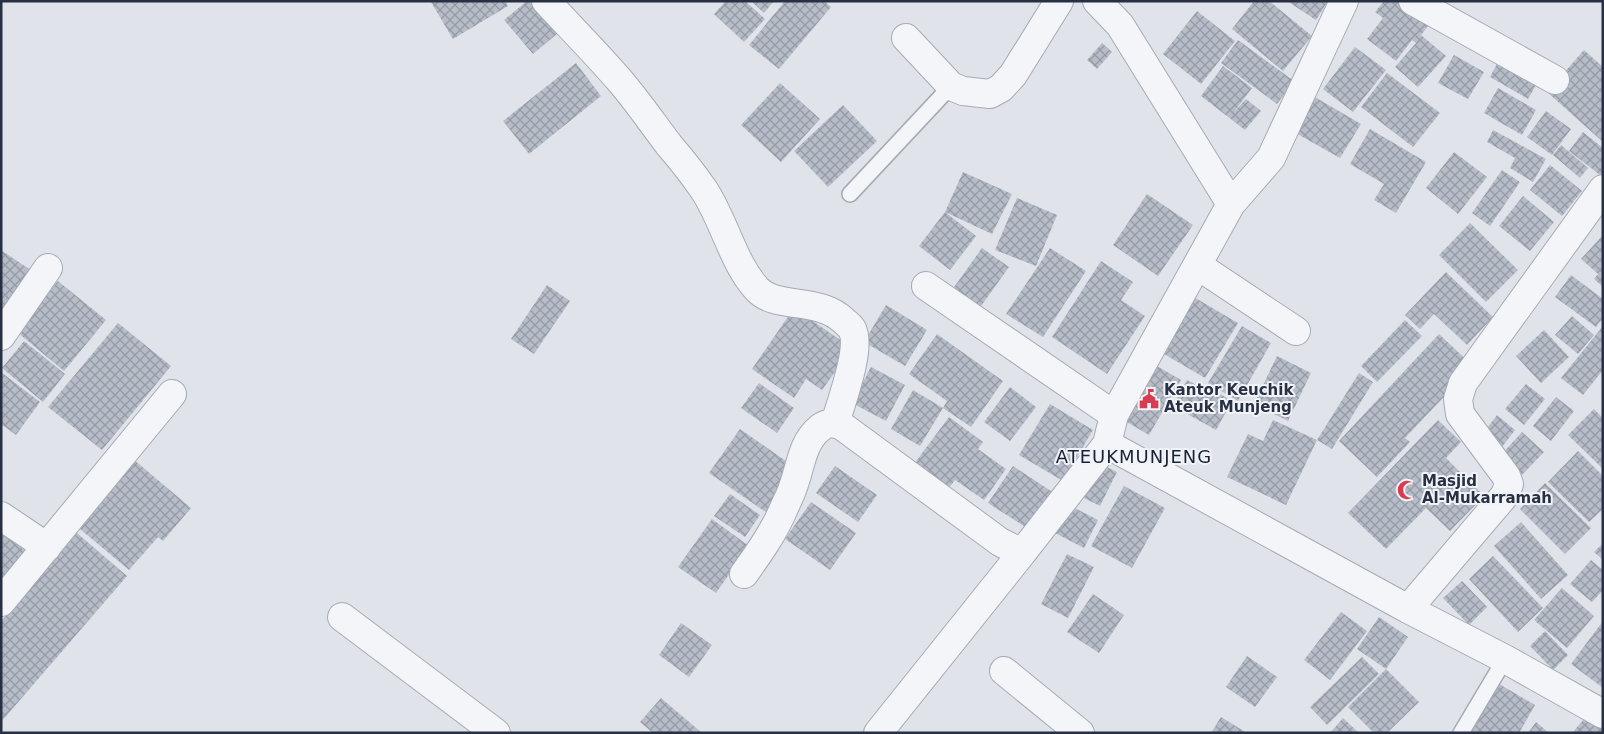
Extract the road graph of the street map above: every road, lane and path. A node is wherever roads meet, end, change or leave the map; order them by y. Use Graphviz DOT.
graph roads {
  1 [pos="546,1"];
  2 [pos="1059,1"];
  3 [pos="1097,1"];
  4 [pos="1344,1"];
  5 [pos="1413,1"];
  6 [pos="906,38"];
  7 [pos="1555,80"];
  8 [pos="951,86"];
  9 [pos="1603,189"];
  10 [pos="850,194"];
  11 [pos="1231,204"];
  12 [pos="1197,265"];
  13 [pos="48,268"];
  14 [pos="926,286"];
  15 [pos="1296,332"];
  16 [pos="1,336"];
  17 [pos="172,394"];
  18 [pos="1114,415"];
  19 [pos="834,424"];
  20 [pos="1107,444"];
  21 [pos="1,516"];
  22 [pos="47,547"];
  23 [pos="1022,553"];
  24 [pos="744,574"];
  25 [pos="1,602"];
  26 [pos="1408,609"];
  27 [pos="342,617"];
  28 [pos="1505,659"];
  29 [pos="1004,671"];
  30 [pos="1603,714"];
  31 [pos="496,733"];
  32 [pos="878,733"];
  33 [pos="1080,733"];
  34 [pos="1461,733"];
  1 -- 19 [label="street"];
  2 -- 8 [label="street"];
  3 -- 11 [label="street"];
  4 -- 11 [label="street"];
  5 -- 7 [label="street"];
  6 -- 8 [label="street"];
  8 -- 10 [label="lane"];
  9 -- 26 [label="street"];
  11 -- 12 [label="street"];
  12 -- 15 [label="street"];
  12 -- 18 [label="street"];
  13 -- 16 [label="street"];
  14 -- 18 [label="street"];
  17 -- 22 [label="street"];
  18 -- 20 [label="street"];
  19 -- 23 [label="street"];
  19 -- 24 [label="street"];
  20 -- 23 [label="street"];
  20 -- 26 [label="street"];
  21 -- 22 [label="street"];
  22 -- 25 [label="street"];
  23 -- 32 [label="street"];
  26 -- 28 [label="street"];
  27 -- 31 [label="street"];
  28 -- 30 [label="street"];
  28 -- 34 [label="lane"];
  29 -- 33 [label="street"];
}
